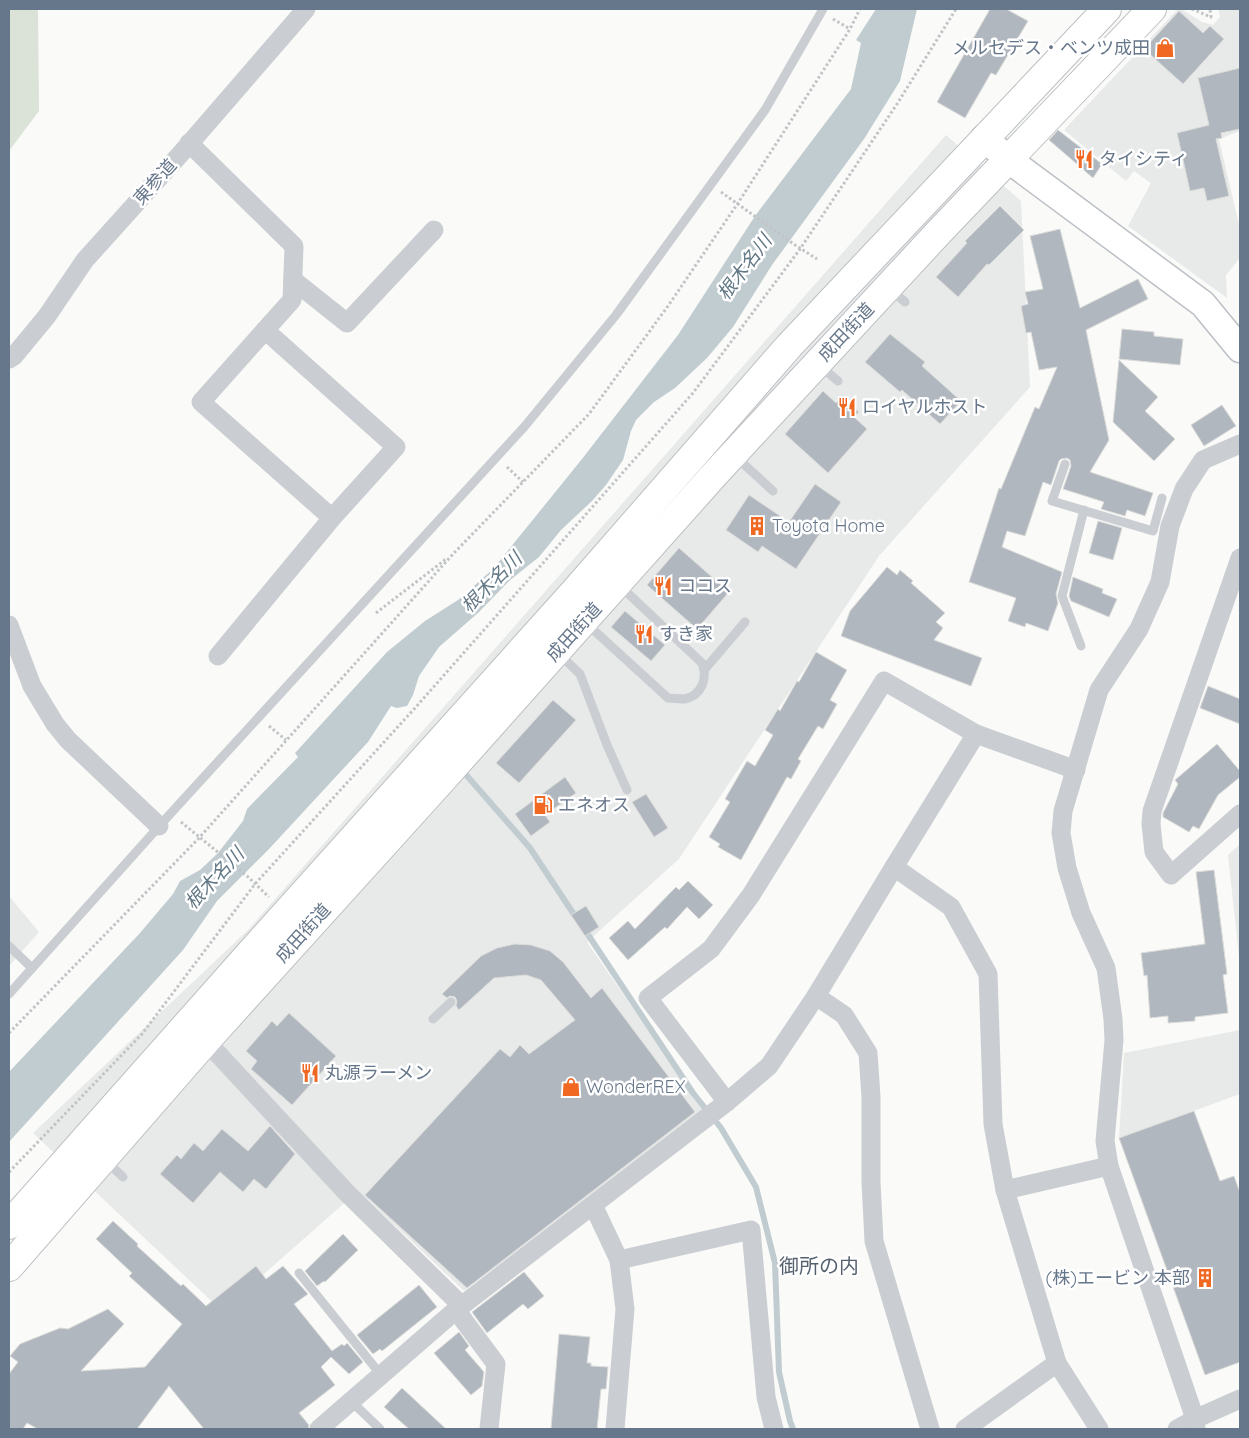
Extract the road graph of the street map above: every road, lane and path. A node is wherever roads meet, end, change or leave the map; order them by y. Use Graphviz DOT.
graph roads {
  1 [pos="306,9"];
  2 [pos="823,9"];
  3 [pos="860,9"];
  4 [pos="956,9"];
  5 [pos="1107,9"];
  6 [pos="1152,9"];
  7 [pos="1192,9"];
  8 [pos="1210,9"];
  9 [pos="984,138"];
  10 [pos="189,144"];
  11 [pos="1009,160"];
  12 [pos="710,184"];
  13 [pos="738,204"];
  14 [pos="434,230"];
  15 [pos="800,249"];
  16 [pos="816,259"];
  17 [pos="293,280"];
  18 [pos="265,330"];
  19 [pos="1240,349"];
  20 [pos="9,360"];
  21 [pos="817,363"];
  22 [pos="838,381"];
  23 [pos="1240,444"];
  24 [pos="733,454"];
  25 [pos="497,457"];
  26 [pos="1065,464"];
  27 [pos="523,482"];
  28 [pos="773,490"];
  29 [pos="1162,498"];
  30 [pos="1084,510"];
  31 [pos="332,518"];
  32 [pos="453,554"];
  33 [pos="1240,558"];
  34 [pos="617,584"];
  35 [pos="374,614"];
  36 [pos="584,621"];
  37 [pos="745,622"];
  38 [pos="9,625"];
  39 [pos="1081,646"];
  40 [pos="556,651"];
  41 [pos="218,656"];
  42 [pos="705,668"];
  43 [pos="258,717"];
  44 [pos="976,734"];
  45 [pos="286,740"];
  46 [pos="1076,770"];
  47 [pos="627,790"];
  48 [pos="1240,814"];
  49 [pos="165,820"];
  50 [pos="199,838"];
  51 [pos="894,867"];
  52 [pos="255,884"];
  53 [pos="270,898"];
  54 [pos="9,946"];
  55 [pos="32,968"];
  56 [pos="9,994"];
  57 [pos="816,996"];
  58 [pos="451,1002"];
  59 [pos="433,1019"];
  60 [pos="9,1033"];
  61 [pos="206,1041"];
  62 [pos="724,1104"];
  63 [pos="103,1158"];
  64 [pos="1109,1166"];
  65 [pos="9,1172"];
  66 [pos="123,1177"];
  67 [pos="1005,1190"];
  68 [pos="593,1206"];
  69 [pos="9,1225"];
  70 [pos="619,1260"];
  71 [pos="9,1267"];
  72 [pos="299,1273"];
  73 [pos="459,1308"];
  74 [pos="1057,1363"];
  75 [pos="381,1375"];
  76 [pos="1240,1399"];
  77 [pos="351,1401"];
  78 [pos="1195,1424"];
  79 [pos="319,1429"];
  80 [pos="380,1429"];
  81 [pos="489,1429"];
  82 [pos="615,1429"];
  83 [pos="774,1429"];
  84 [pos="930,1429"];
  85 [pos="965,1429"];
  86 [pos="1099,1429"];
  87 [pos="1177,1429"];
  1 -- 10 [label="street, 東参道"];
  2 -- 12 [label="lane"];
  3 -- 13 [label="path"];
  4 -- 15 [label="path"];
  5 -- 9 [label="highway, 成田街道"];
  6 -- 11 [label="highway, 成田街道"];
  7 -- 8 [label="path"];
  9 -- 11 [label="street"];
  9 -- 69 [label="highway, 成田街道"];
  10 -- 17 [label="street"];
  10 -- 20 [label="street, 東参道"];
  11 -- 19 [label="street"];
  11 -- 21 [label="highway, 成田街道"];
  12 -- 13 [label="path"];
  12 -- 25 [label="lane"];
  13 -- 15 [label="path"];
  13 -- 27 [label="path"];
  14 -- 17 [label="street"];
  15 -- 16 [label="path"];
  15 -- 52 [label="path"];
  17 -- 18 [label="street"];
  18 -- 31 [label="street"];
  18 -- 31 [label="street"];
  21 -- 22 [label="lane"];
  21 -- 24 [label="highway, 成田街道"];
  23 -- 46 [label="street"];
  24 -- 28 [label="lane"];
  24 -- 34 [label="highway, 成田街道"];
  25 -- 27 [label="path"];
  25 -- 43 [label="lane"];
  26 -- 30 [label="lane"];
  27 -- 32 [label="path"];
  29 -- 30 [label="lane"];
  30 -- 39 [label="lane"];
  31 -- 41 [label="street"];
  32 -- 35 [label="path"];
  32 -- 45 [label="path"];
  33 -- 48 [label="street"];
  34 -- 36 [label="highway, 成田街道"];
  34 -- 42 [label="lane"];
  36 -- 40 [label="highway, 成田街道"];
  36 -- 42 [label="lane"];
  37 -- 42 [label="lane"];
  38 -- 49 [label="street"];
  40 -- 47 [label="lane"];
  40 -- 61 [label="highway, 成田街道"];
  43 -- 45 [label="path"];
  43 -- 49 [label="lane"];
  44 -- 46 [label="street"];
  44 -- 51 [label="street"];
  44 -- 62 [label="street"];
  45 -- 50 [label="path"];
  46 -- 64 [label="street"];
  49 -- 50 [label="path"];
  49 -- 55 [label="lane"];
  50 -- 52 [label="path"];
  50 -- 60 [label="path"];
  51 -- 57 [label="street"];
  51 -- 67 [label="street"];
  52 -- 53 [label="path"];
  52 -- 65 [label="path"];
  54 -- 55 [label="lane"];
  55 -- 56 [label="lane"];
  57 -- 62 [label="street"];
  57 -- 84 [label="street"];
  58 -- 59 [label="lane"];
  61 -- 63 [label="highway, 成田街道"];
  61 -- 73 [label="street"];
  62 -- 68 [label="street"];
  63 -- 66 [label="lane"];
  63 -- 71 [label="highway, 成田街道"];
  64 -- 67 [label="street"];
  64 -- 78 [label="street"];
  67 -- 74 [label="street"];
  68 -- 70 [label="street"];
  68 -- 73 [label="street"];
  70 -- 82 [label="street"];
  70 -- 83 [label="street"];
  72 -- 75 [label="lane"];
  73 -- 75 [label="street"];
  73 -- 81 [label="street"];
  74 -- 85 [label="street"];
  74 -- 86 [label="street"];
  75 -- 77 [label="street"];
  76 -- 78 [label="street"];
  77 -- 79 [label="street"];
  77 -- 80 [label="lane"];
  78 -- 87 [label="street"];
}
